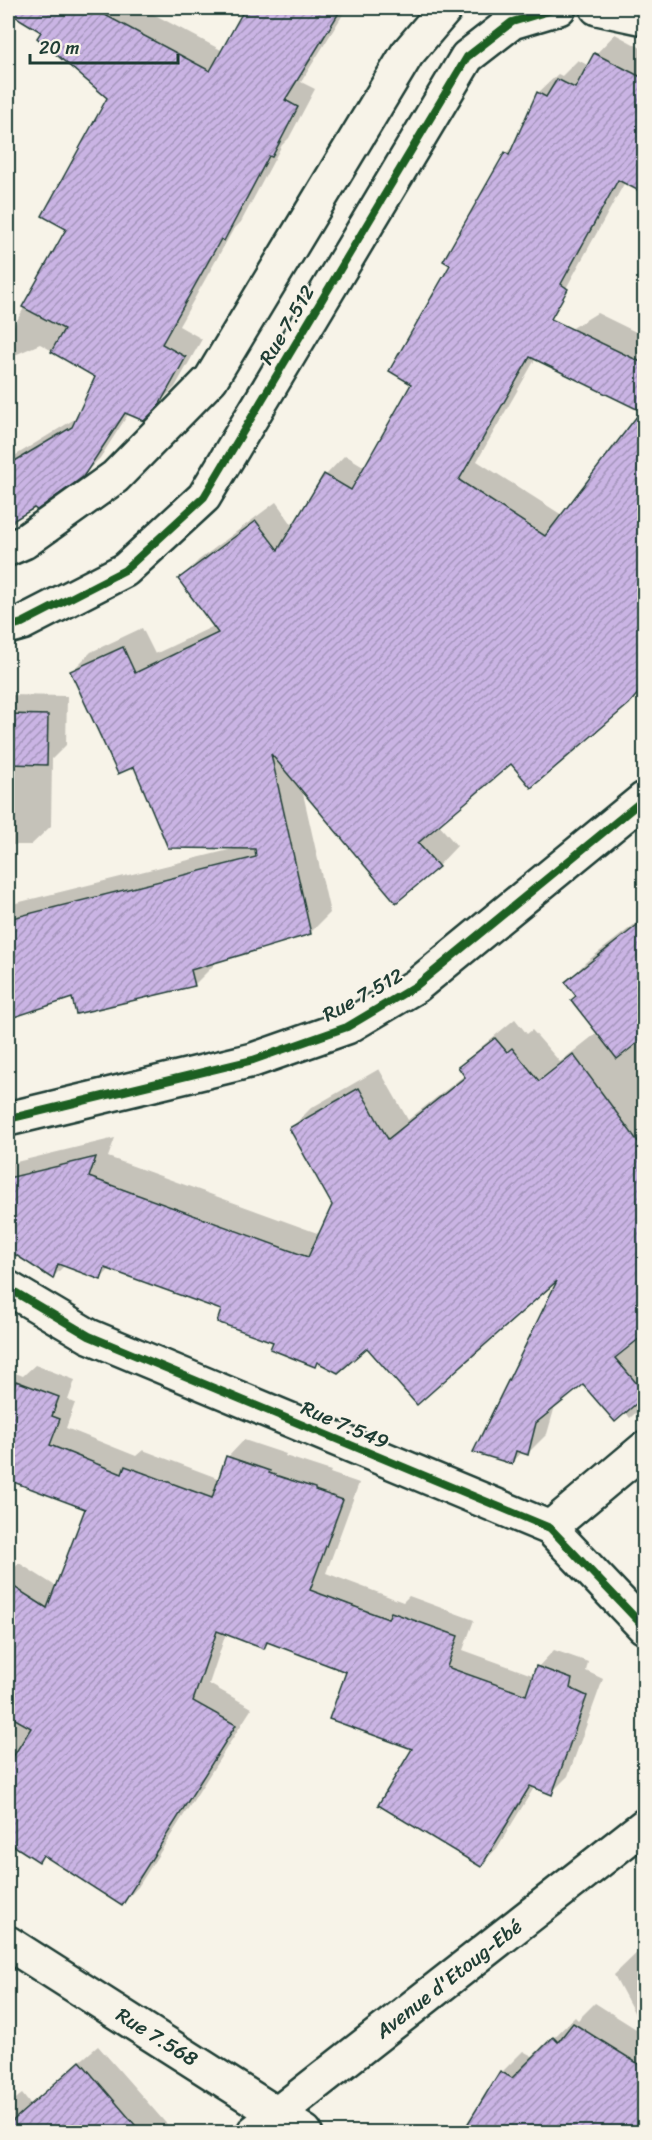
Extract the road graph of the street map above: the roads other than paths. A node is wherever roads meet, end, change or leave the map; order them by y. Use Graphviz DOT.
graph roads {
  1 [pos="446,8"];
  2 [pos="559,8"];
  3 [pos="597,8"];
  4 [pos="645,18"];
  5 [pos="8,549"];
  6 [pos="8,627"];
  7 [pos="645,799"];
  8 [pos="8,1119"];
  9 [pos="8,1288"];
  10 [pos="645,1449"];
  11 [pos="550,1528"];
  12 [pos="645,1627"];
  13 [pos="645,1826"];
  14 [pos="8,1943"];
  15 [pos="265,2123"];
  16 [pos="305,2133"];
  1 -- 5 [label="street, Rue 7.512"];
  2 -- 6 [label="street, Rue 7.512"];
  3 -- 4 [label="street"];
  7 -- 8 [label="street, Rue 7.512"];
  9 -- 11 [label="street, Rue 7.549"];
  10 -- 11 [label="street"];
  11 -- 12 [label="street, Rue 7.549"];
  13 -- 15 [label="street, Avenue d'Etoug-Ebé"];
  14 -- 15 [label="street, Rue 7.568"];
  15 -- 16 [label="street, Rue 7.568"];
}
